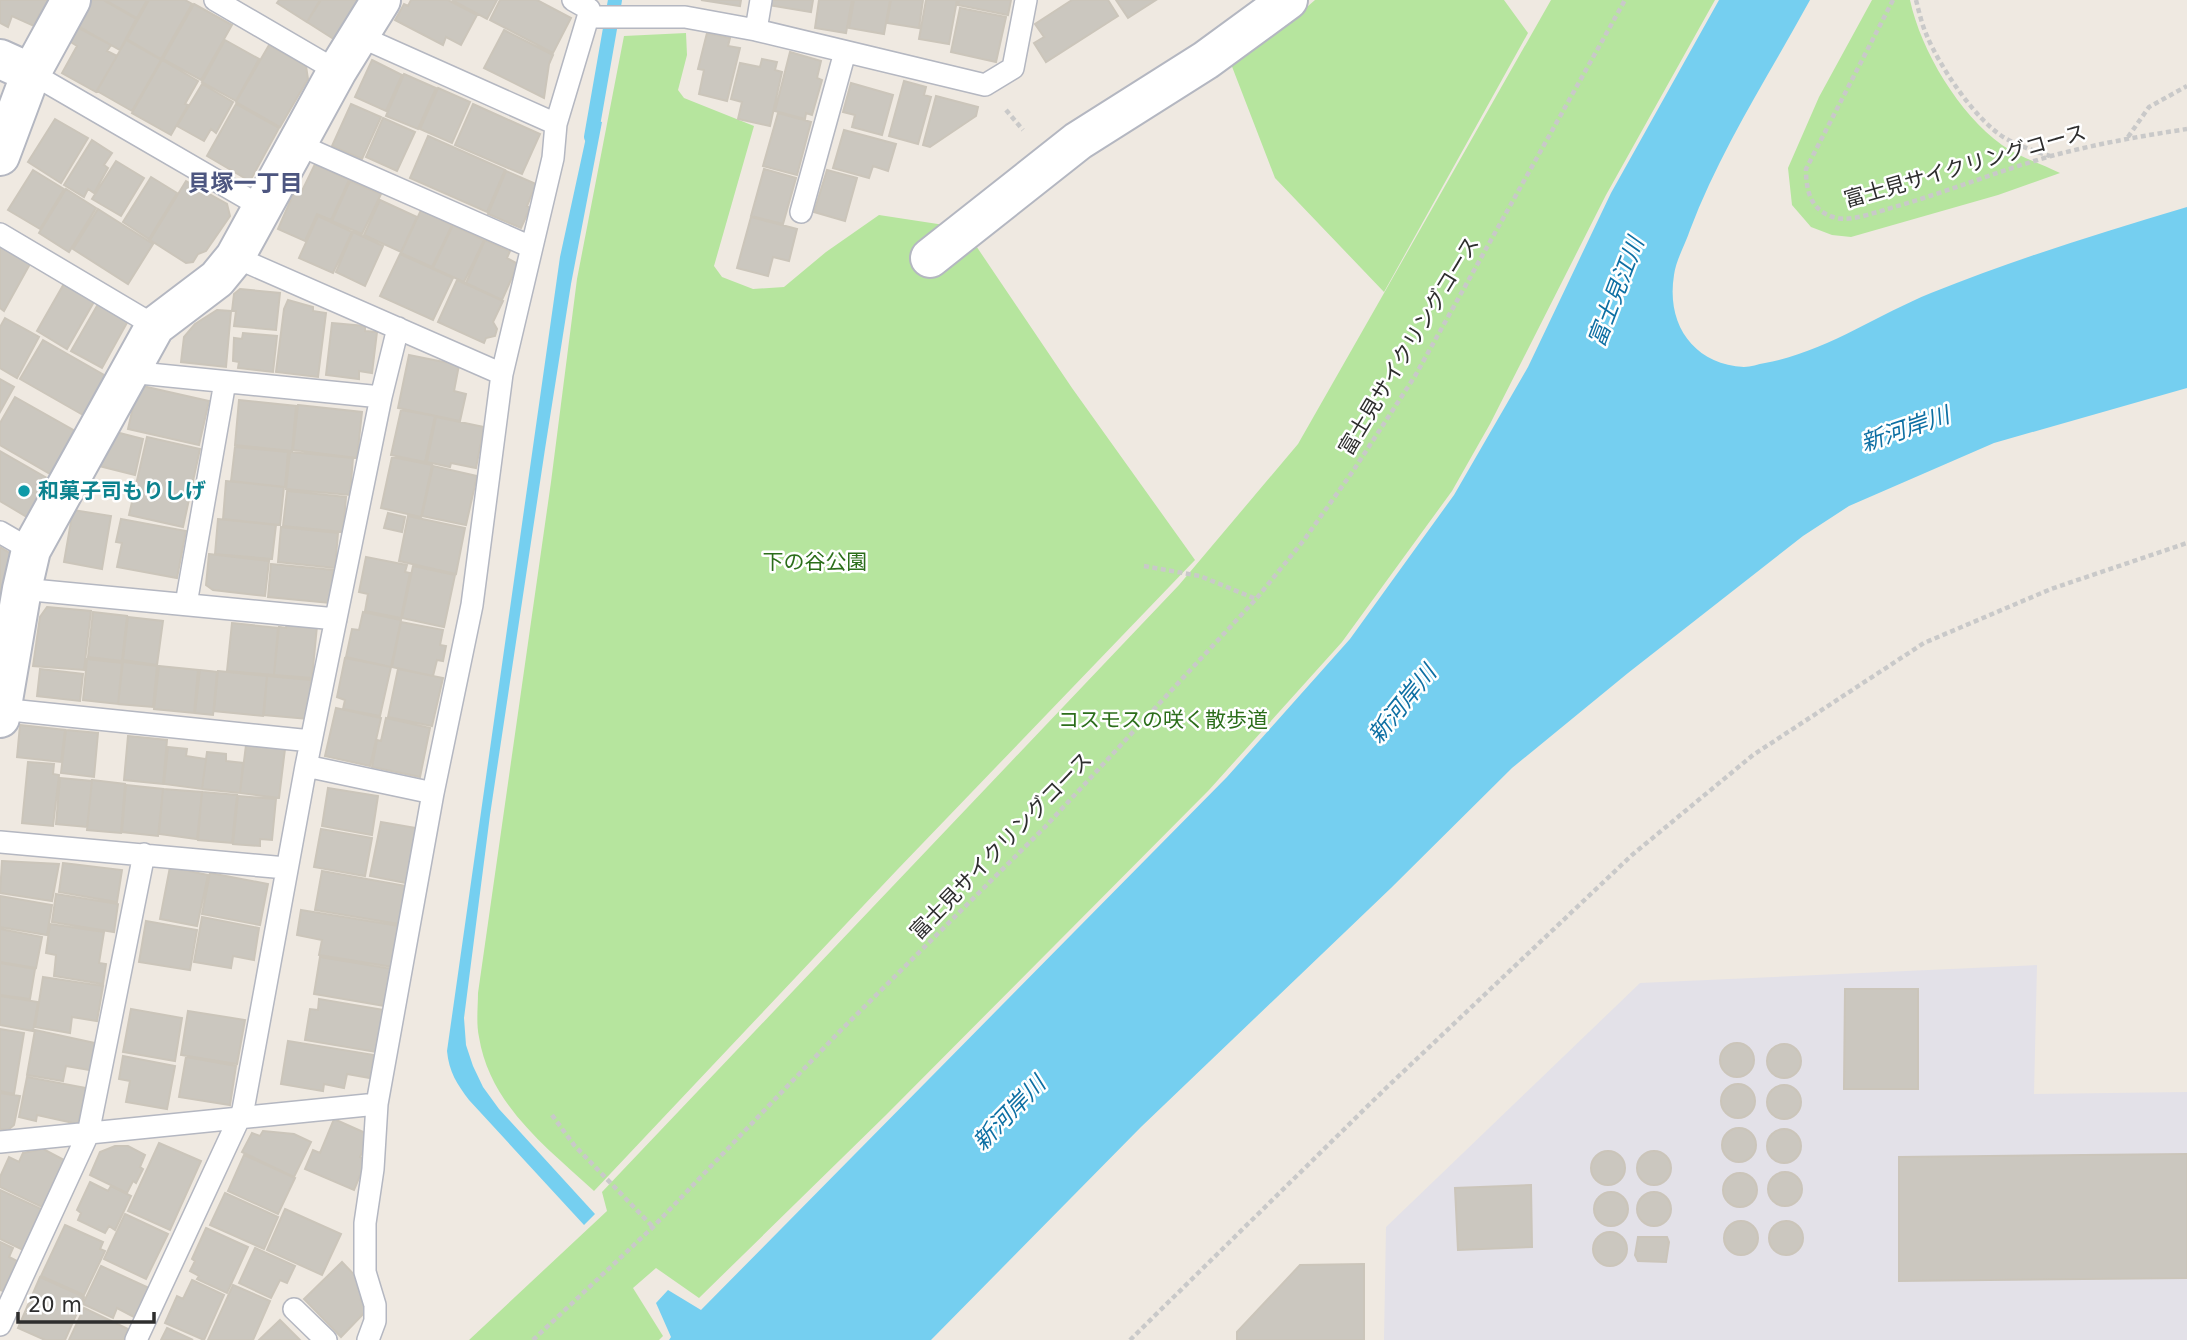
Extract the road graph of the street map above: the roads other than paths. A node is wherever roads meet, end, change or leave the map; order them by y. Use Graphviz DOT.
graph roads {
  1 [pos="71,0"];
  2 [pos="215,0"];
  3 [pos="381,0"];
  4 [pos="573,0"];
  5 [pos="761,0"];
  6 [pos="1026,0"];
  7 [pos="1288,0"];
  8 [pos="596,17"];
  9 [pos="756,30"];
  10 [pos="359,36"];
  11 [pos="845,51"];
  12 [pos="16,66"];
  13 [pos="337,71"];
  14 [pos="556,124"];
  15 [pos="297,144"];
  16 [pos="0,156"];
  17 [pos="262,207"];
  18 [pos="801,212"];
  19 [pos="0,234"];
  20 [pos="531,247"];
  21 [pos="235,257"];
  22 [pos="930,258"];
  23 [pos="155,326"];
  24 [pos="398,328"];
  25 [pos="129,372"];
  26 [pos="502,374"];
  27 [pos="225,382"];
  28 [pos="381,397"];
  29 [pos="16,541"];
  30 [pos="22,589"];
  31 [pos="186,604"];
  32 [pos="336,619"];
  33 [pos="0,712"];
  34 [pos="311,741"];
  35 [pos="306,766"];
  36 [pos="433,793"];
  37 [pos="0,842"];
  38 [pos="144,854"];
  39 [pos="286,868"];
  40 [pos="377,1104"];
  41 [pos="240,1117"];
  42 [pos="88,1135"];
  43 [pos="0,1142"];
  44 [pos="294,1309"];
  45 [pos="0,1325"];
  46 [pos="136,1340"];
  47 [pos="326,1340"];
  48 [pos="368,1340"];
  1 -- 12 [label="street"];
  2 -- 13 [label="lane"];
  3 -- 10 [label="street"];
  4 -- 8 [label="lane"];
  5 -- 9 [label="lane"];
  6 -- 11 [label="lane"];
  7 -- 22 [label="street"];
  8 -- 9 [label="lane"];
  8 -- 14 [label="lane"];
  9 -- 11 [label="lane"];
  10 -- 13 [label="street"];
  10 -- 14 [label="lane"];
  11 -- 18 [label="lane"];
  12 -- 16 [label="street"];
  12 -- 17 [label="lane"];
  13 -- 15 [label="street"];
  14 -- 20 [label="lane"];
  15 -- 17 [label="street"];
  15 -- 20 [label="lane"];
  17 -- 21 [label="street"];
  19 -- 23 [label="lane"];
  20 -- 26 [label="lane"];
  21 -- 23 [label="street"];
  21 -- 24 [label="lane"];
  23 -- 25 [label="street"];
  24 -- 26 [label="lane"];
  24 -- 28 [label="lane"];
  25 -- 27 [label="lane"];
  25 -- 29 [label="street"];
  26 -- 36 [label="lane"];
  27 -- 28 [label="lane"];
  27 -- 31 [label="lane"];
  28 -- 32 [label="lane"];
  29 -- 30 [label="street"];
  30 -- 31 [label="lane"];
  30 -- 33 [label="street"];
  31 -- 32 [label="lane"];
  32 -- 34 [label="lane"];
  33 -- 34 [label="lane"];
  34 -- 35 [label="lane"];
  35 -- 36 [label="lane"];
  35 -- 39 [label="lane"];
  36 -- 40 [label="lane"];
  37 -- 38 [label="lane"];
  38 -- 39 [label="lane"];
  38 -- 42 [label="lane"];
  39 -- 41 [label="lane"];
  40 -- 41 [label="lane"];
  40 -- 48 [label="lane"];
  41 -- 42 [label="lane"];
  41 -- 46 [label="lane"];
  42 -- 43 [label="lane"];
  42 -- 45 [label="lane"];
  44 -- 47 [label="lane"];
}
